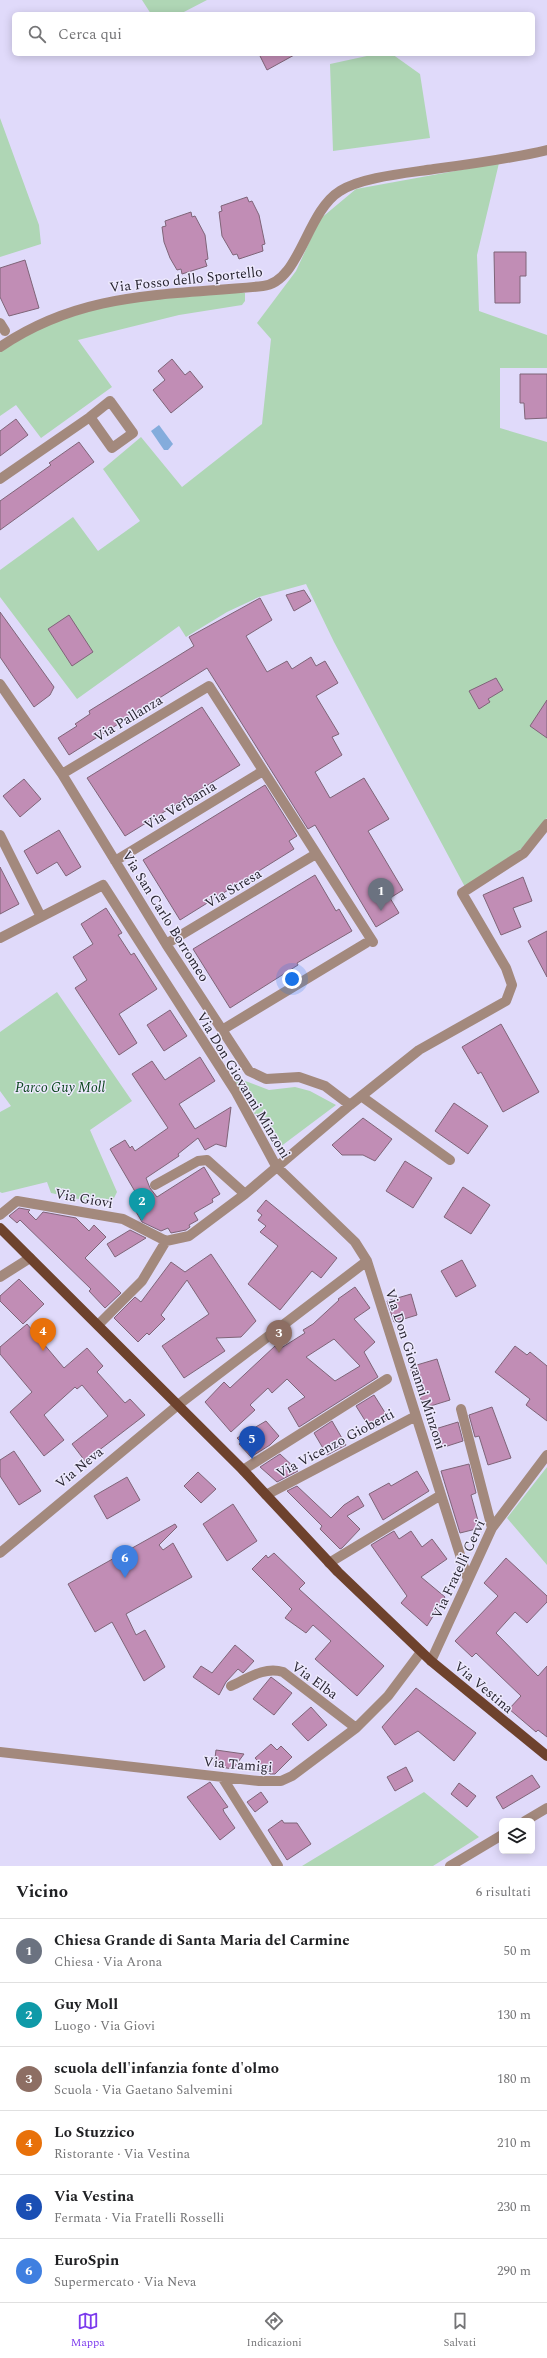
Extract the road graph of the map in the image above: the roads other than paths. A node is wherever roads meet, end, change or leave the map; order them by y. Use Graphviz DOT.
graph roads {
  1 [pos="547,150"];
  2 [pos="0,347"];
  3 [pos="90,416"];
  4 [pos="0,479"];
  5 [pos="0,684"];
  6 [pos="261,772"];
  7 [pos="62,774"];
  8 [pos="547,824"];
  9 [pos="0,835"];
  10 [pos="315,855"];
  11 [pos="115,860"];
  12 [pos="41,917"];
  13 [pos="0,938"];
  14 [pos="166,944"];
  15 [pos="222,1030"];
  16 [pos="361,1096"];
  17 [pos="350,1105"];
  18 [pos="450,1160"];
  19 [pos="276,1166"];
  20 [pos="155,1185"];
  21 [pos="245,1194"];
  22 [pos="0,1215"];
  23 [pos="0,1228"];
  24 [pos="166,1241"];
  25 [pos="30,1258"];
  26 [pos="367,1261"];
  27 [pos="0,1277"];
  28 [pos="98,1325"];
  29 [pos="387,1379"];
  30 [pos="178,1405"];
  31 [pos="461,1410"];
  32 [pos="416,1416"];
  33 [pos="547,1455"];
  34 [pos="243,1470"];
  35 [pos="266,1495"];
  36 [pos="442,1495"];
  37 [pos="492,1528"];
  38 [pos="0,1553"];
  39 [pos="329,1563"];
  40 [pos="468,1580"];
  41 [pos="421,1652"];
  42 [pos="431,1661"];
  43 [pos="231,1686"];
  44 [pos="356,1728"];
  45 [pos="0,1752"];
  46 [pos="547,1756"];
  47 [pos="222,1777"];
  48 [pos="547,1808"];
  49 [pos="530,1818"];
  50 [pos="499,1837"];
  51 [pos="278,1866"];
  52 [pos="450,1866"];
  1 -- 2 [label="street, Via Fosso dello Sportello"];
  3 -- 3 [label="street"];
  3 -- 4 [label="street"];
  5 -- 7 [label="street, Via San Carlo Borromeo"];
  6 -- 7 [label="street, Via Pallanza"];
  6 -- 10 [label="street"];
  6 -- 11 [label="street, Via Verbania"];
  7 -- 11 [label="street, Via San Carlo Borromeo"];
  8 -- 16 [label="street"];
  9 -- 12 [label="street"];
  10 -- 14 [label="street, Via Stresa"];
  10 -- 15 [label="street"];
  11 -- 14 [label="street, Via San Carlo Borromeo"];
  12 -- 13 [label="street, Via Don Giovanni Minzoni"];
  12 -- 19 [label="street, Via Don Giovanni Minzoni"];
  14 -- 15 [label="street, Via San Carlo Borromeo"];
  15 -- 17 [label="street, Via San Carlo Borromeo"];
  16 -- 17 [label="street"];
  16 -- 18 [label="street"];
  17 -- 19 [label="street"];
  19 -- 21 [label="street"];
  19 -- 26 [label="street, Via Don Giovanni Minzoni"];
  20 -- 21 [label="street"];
  21 -- 24 [label="street"];
  22 -- 24 [label="street, Via Giovi"];
  23 -- 25 [label="main road, Via Vestina"];
  24 -- 28 [label="street"];
  25 -- 27 [label="street"];
  25 -- 28 [label="main road, Via Vestina"];
  26 -- 30 [label="street, Via Neva"];
  26 -- 32 [label="street, Via Don Giovanni Minzoni"];
  28 -- 30 [label="main road, Via Vestina"];
  29 -- 34 [label="street"];
  30 -- 34 [label="main road, Via Vestina"];
  30 -- 38 [label="street, Via Neva"];
  31 -- 37 [label="street"];
  32 -- 35 [label="street, Via Vicenzo Gioberti"];
  32 -- 36 [label="street, Via Don Giovanni Minzoni"];
  33 -- 37 [label="street, Via Fratelli Cervi"];
  34 -- 35 [label="main road, Via Vestina"];
  35 -- 39 [label="main road, Via Vestina"];
  36 -- 39 [label="street"];
  36 -- 40 [label="street, Via Don Giovanni Minzoni"];
  37 -- 40 [label="street, Via Fratelli Cervi"];
  39 -- 41 [label="main road, Via Vestina"];
  40 -- 42 [label="street, Via Fratelli Cervi"];
  41 -- 42 [label="main road, Via Vestina"];
  41 -- 44 [label="street, Via Tamigi"];
  42 -- 46 [label="main road, Via Vestina"];
  43 -- 44 [label="street, Via Elba"];
  44 -- 47 [label="street, Via Tamigi"];
  45 -- 47 [label="street, Via Tamigi"];
  47 -- 51 [label="street"];
  48 -- 49 [label="street"];
  50 -- 52 [label="street"];
}
